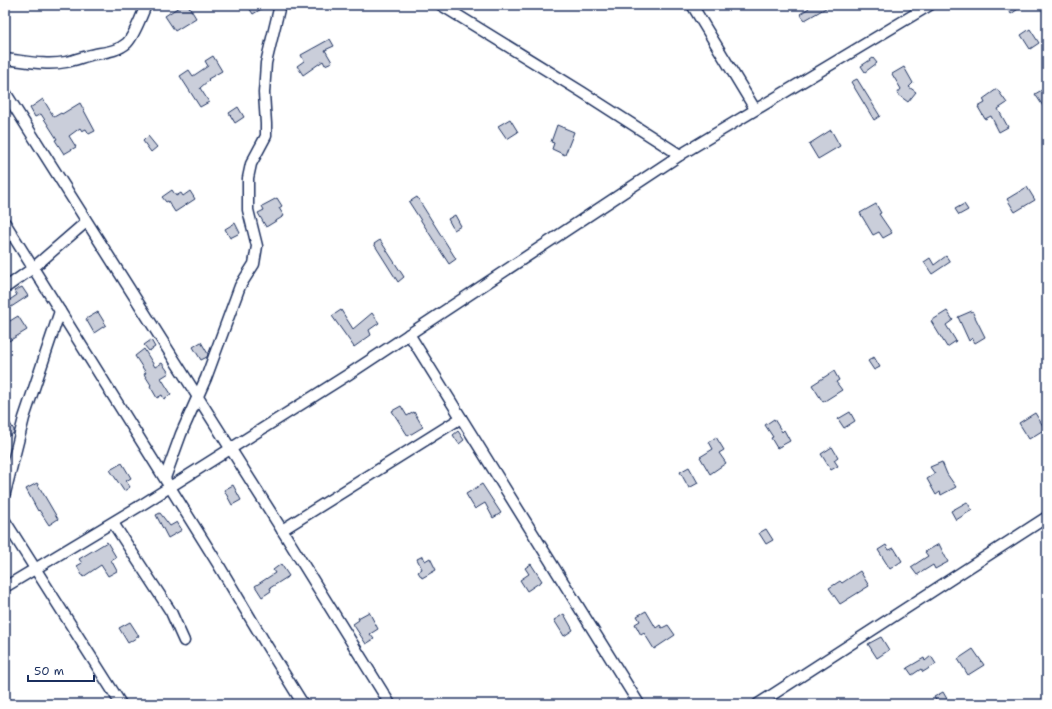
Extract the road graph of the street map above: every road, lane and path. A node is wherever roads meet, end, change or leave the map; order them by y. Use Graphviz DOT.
graph roads {
  1 [pos="146,5"];
  2 [pos="280,5"];
  3 [pos="441,5"];
  4 [pos="692,5"];
  5 [pos="930,5"];
  6 [pos="5,59"];
  7 [pos="5,92"];
  8 [pos="755,109"];
  9 [pos="680,154"];
  10 [pos="5,222"];
  11 [pos="86,222"];
  12 [pos="33,268"];
  13 [pos="5,288"];
  14 [pos="60,310"];
  15 [pos="409,334"];
  16 [pos="198,397"];
  17 [pos="461,418"];
  18 [pos="231,449"];
  19 [pos="168,482"];
  20 [pos="5,494"];
  21 [pos="1047,517"];
  22 [pos="5,521"];
  23 [pos="113,523"];
  24 [pos="282,530"];
  25 [pos="35,569"];
  26 [pos="5,587"];
  27 [pos="184,640"];
  28 [pos="120,704"];
  29 [pos="303,704"];
  30 [pos="390,704"];
  31 [pos="639,704"];
  32 [pos="758,704"];
  1 -- 6 [label="street"];
  2 -- 16 [label="street"];
  3 -- 9 [label="street"];
  4 -- 8 [label="street"];
  5 -- 8 [label="street"];
  7 -- 11 [label="street"];
  8 -- 9 [label="street"];
  9 -- 15 [label="street"];
  10 -- 12 [label="street"];
  11 -- 12 [label="street"];
  11 -- 16 [label="street"];
  12 -- 13 [label="street"];
  12 -- 14 [label="street"];
  14 -- 19 [label="street"];
  14 -- 20 [label="street"];
  15 -- 17 [label="street"];
  15 -- 18 [label="street"];
  16 -- 18 [label="street"];
  16 -- 19 [label="street"];
  17 -- 24 [label="street"];
  17 -- 31 [label="street"];
  18 -- 19 [label="street"];
  18 -- 24 [label="street"];
  19 -- 23 [label="street"];
  19 -- 29 [label="street"];
  21 -- 32 [label="street"];
  22 -- 25 [label="street"];
  23 -- 25 [label="street"];
  23 -- 27 [label="street"];
  24 -- 30 [label="street"];
  25 -- 26 [label="street"];
  25 -- 28 [label="street"];
}
